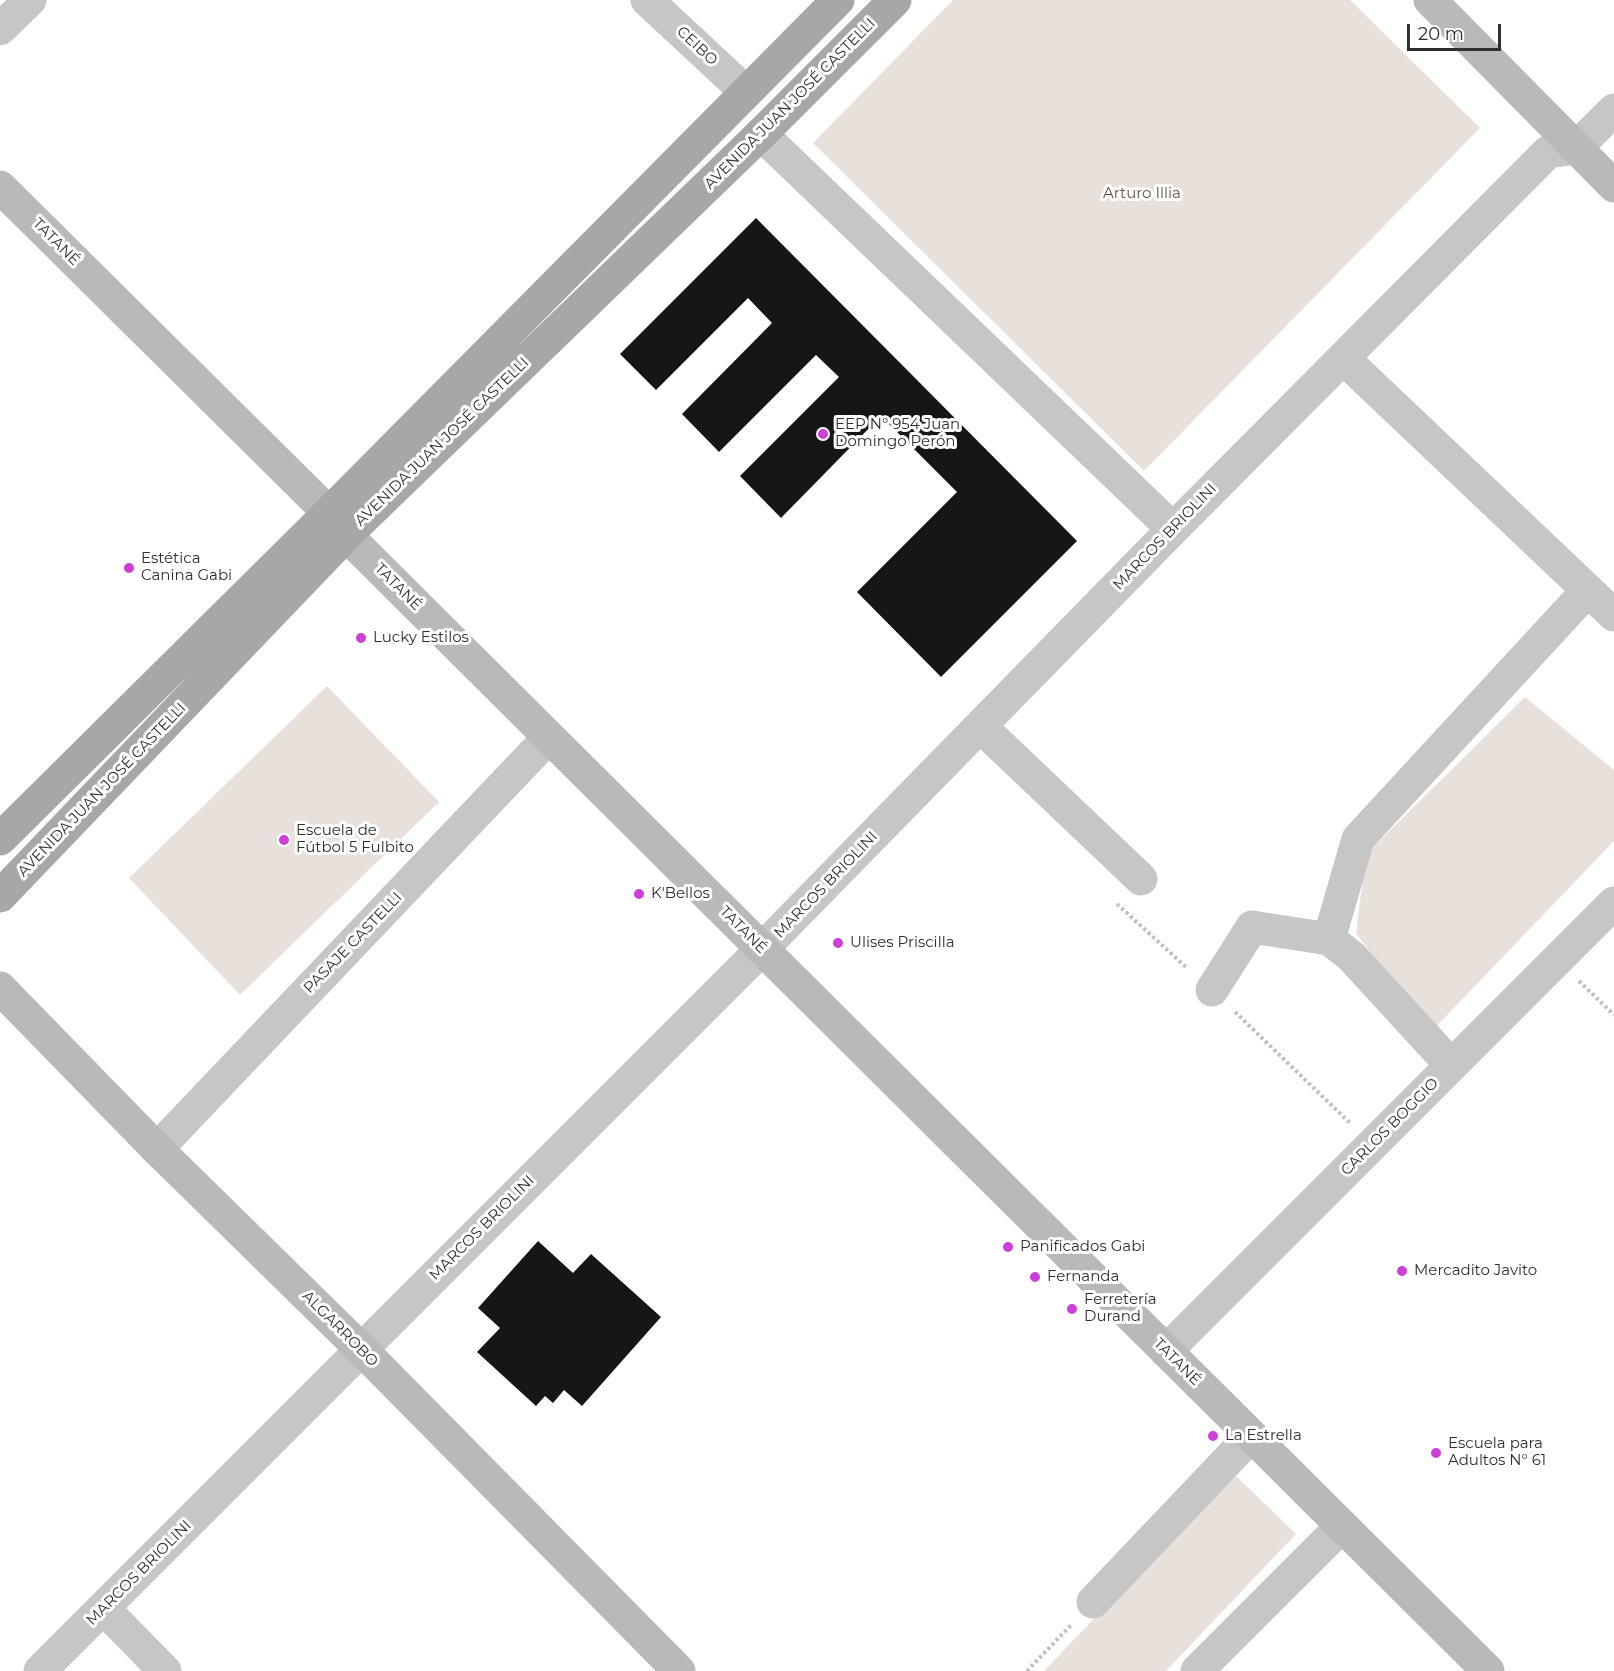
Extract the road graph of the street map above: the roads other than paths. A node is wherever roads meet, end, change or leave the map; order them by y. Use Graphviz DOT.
graph roads {
  1 [pos="30,0"];
  2 [pos="647,0"];
  3 [pos="838,0"];
  4 [pos="895,0"];
  5 [pos="1430,0"];
  6 [pos="0,29"];
  7 [pos="746,92"];
  8 [pos="1614,110"];
  9 [pos="761,134"];
  10 [pos="1576,148"];
  11 [pos="1614,186"];
  12 [pos="0,187"];
  13 [pos="1343,358"];
  14 [pos="338,524"];
  15 [pos="1173,529"];
  16 [pos="1588,590"];
  17 [pos="1614,615"];
  18 [pos="981,727"];
  19 [pos="549,737"];
  20 [pos="0,839"];
  21 [pos="1141,879"];
  22 [pos="0,896"];
  23 [pos="1614,903"];
  24 [pos="1329,939"];
  25 [pos="762,949"];
  26 [pos="0,988"];
  27 [pos="1212,990"];
  28 [pos="1452,1065"];
  29 [pos="158,1149"];
  30 [pos="361,1349"];
  31 [pos="1166,1351"];
  32 [pos="1251,1436"];
  33 [pos="1342,1526"];
  34 [pos="1093,1602"];
  35 [pos="104,1609"];
  36 [pos="40,1671"];
  37 [pos="165,1671"];
  38 [pos="679,1671"];
  39 [pos="1197,1671"];
  40 [pos="1488,1671"];
  1 -- 6 [label="street"];
  2 -- 7 [label="street, CEIBO"];
  3 -- 7 [label="main road, AVENIDA JUAN JOSÉ CASTELLI"];
  4 -- 9 [label="main road, AVENIDA JUAN JOSÉ CASTELLI"];
  5 -- 10 [label="street"];
  7 -- 14 [label="main road, AVENIDA JUAN JOSÉ CASTELLI"];
  8 -- 10 [label="street"];
  9 -- 14 [label="main road, AVENIDA JUAN JOSÉ CASTELLI"];
  9 -- 15 [label="street"];
  10 -- 11 [label="street"];
  10 -- 13 [label="street, MARCOS BRIOLINI"];
  12 -- 14 [label="street, TATANÉ"];
  13 -- 15 [label="street, MARCOS BRIOLINI"];
  13 -- 16 [label="street"];
  14 -- 19 [label="street, TATANÉ"];
  14 -- 20 [label="main road, AVENIDA JUAN JOSÉ CASTELLI"];
  14 -- 22 [label="main road, AVENIDA JUAN JOSÉ CASTELLI"];
  15 -- 18 [label="street, MARCOS BRIOLINI"];
  16 -- 17 [label="street"];
  16 -- 24 [label="street"];
  18 -- 21 [label="street"];
  18 -- 25 [label="street, MARCOS BRIOLINI"];
  19 -- 25 [label="street, TATANÉ"];
  19 -- 29 [label="street, PASAJE CASTELLI"];
  23 -- 28 [label="street, CARLOS BOGGIO"];
  24 -- 27 [label="street"];
  24 -- 28 [label="street"];
  25 -- 30 [label="street, MARCOS BRIOLINI"];
  25 -- 31 [label="street, TATANÉ"];
  26 -- 29 [label="street, ALGARROBO"];
  28 -- 31 [label="street, CARLOS BOGGIO"];
  29 -- 30 [label="street, ALGARROBO"];
  30 -- 35 [label="street, MARCOS BRIOLINI"];
  30 -- 38 [label="street, ALGARROBO"];
  31 -- 32 [label="street, TATANÉ"];
  32 -- 33 [label="street, TATANÉ"];
  32 -- 34 [label="street"];
  33 -- 39 [label="street"];
  33 -- 40 [label="street, TATANÉ"];
  35 -- 36 [label="street, MARCOS BRIOLINI"];
  35 -- 37 [label="street"];
}
